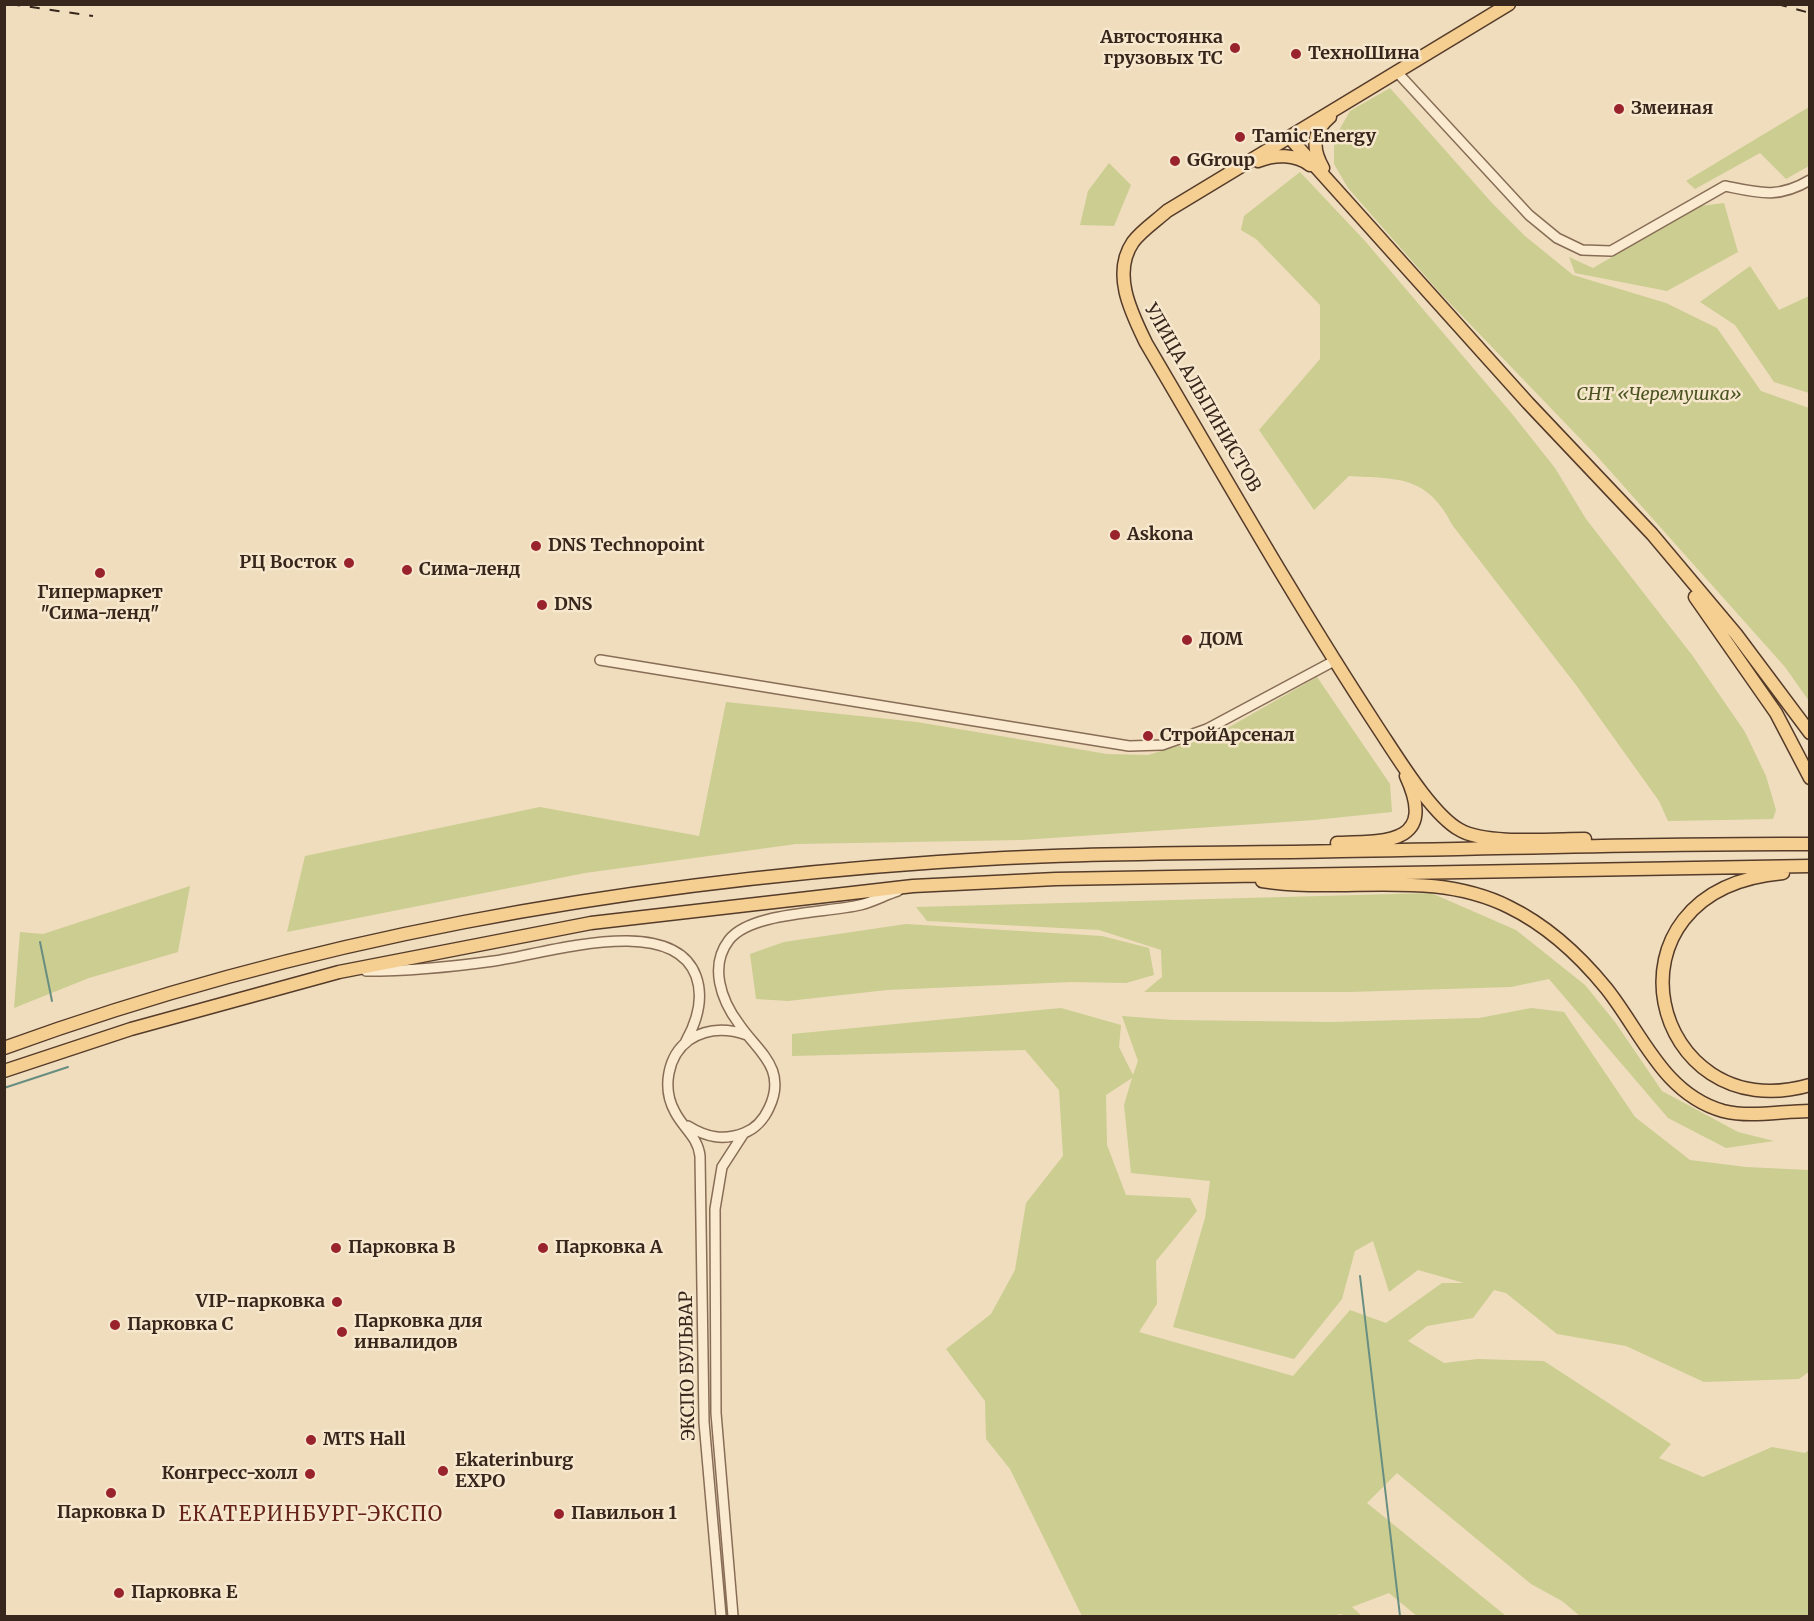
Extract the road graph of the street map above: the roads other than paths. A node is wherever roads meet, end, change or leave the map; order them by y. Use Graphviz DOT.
graph roads {
  1 [pos="1509,4"];
  2 [pos="1396,71"];
  3 [pos="1358,94"];
  4 [pos="1289,137"];
  5 [pos="1227,175"];
  6 [pos="1328,180"];
  7 [pos="1809,180"];
  8 [pos="1348,203"];
  9 [pos="1605,485"];
  10 [pos="600,660"];
  11 [pos="1334,661"];
  12 [pos="1809,733"];
  13 [pos="1398,759"];
  14 [pos="1809,778"];
  15 [pos="1809,844"];
  16 [pos="1664,845"];
  17 [pos="1217,854"];
  18 [pos="1809,866"];
  19 [pos="1809,871"];
  20 [pos="1228,876"];
  21 [pos="913,886"];
  22 [pos="350,971"];
  23 [pos="40,1035"];
  24 [pos="747,1035"];
  25 [pos="4,1041"];
  26 [pos="685,1043"];
  27 [pos="4,1048"];
  28 [pos="46,1057"];
  29 [pos="4,1071"];
  30 [pos="4,1080"];
  31 [pos="1809,1084"];
  32 [pos="1809,1111"];
  33 [pos="681,1120"];
  34 [pos="744,1133"];
  35 [pos="721,1617"];
  36 [pos="732,1617"];
  1 -- 2 [label="main road, УЛИЦА АЛЬПИНИСТОВ"];
  2 -- 3 [label="main road, УЛИЦА АЛЬПИНИСТОВ"];
  2 -- 7 [label="street"];
  3 -- 4 [label="main road, УЛИЦА АЛЬПИНИСТОВ"];
  3 -- 8 [label="main road"];
  4 -- 5 [label="main road, УЛИЦА АЛЬПИНИСТОВ"];
  4 -- 6 [label="main road"];
  5 -- 6 [label="main road"];
  5 -- 11 [label="main road, УЛИЦА АЛЬПИНИСТОВ"];
  6 -- 8 [label="main road"];
  8 -- 9 [label="main road"];
  9 -- 12 [label="main road"];
  9 -- 14 [label="main road"];
  10 -- 11 [label="street"];
  11 -- 13 [label="main road, УЛИЦА АЛЬПИНИСТОВ"];
  13 -- 16 [label="main road"];
  13 -- 17 [label="main road"];
  15 -- 16 [label="main road"];
  16 -- 17 [label="main road"];
  17 -- 23 [label="main road"];
  18 -- 20 [label="main road"];
  19 -- 31 [label="main road"];
  20 -- 21 [label="main road"];
  20 -- 32 [label="main road"];
  21 -- 22 [label="main road"];
  21 -- 24 [label="street, ЭКСПО БУЛЬВАР"];
  22 -- 26 [label="street, ЭКСПО БУЛЬВАР"];
  22 -- 28 [label="main road"];
  23 -- 25 [label="main road"];
  23 -- 27 [label="main road"];
  24 -- 26 [label="street"];
  24 -- 34 [label="street, ЭКСПО БУЛЬВАР"];
  26 -- 33 [label="street, ЭКСПО БУЛЬВАР"];
  28 -- 29 [label="main road"];
  28 -- 30 [label="main road"];
  33 -- 34 [label="street"];
  33 -- 35 [label="street, ЭКСПО БУЛЬВАР"];
  34 -- 36 [label="street, ЭКСПО БУЛЬВАР"];
}
